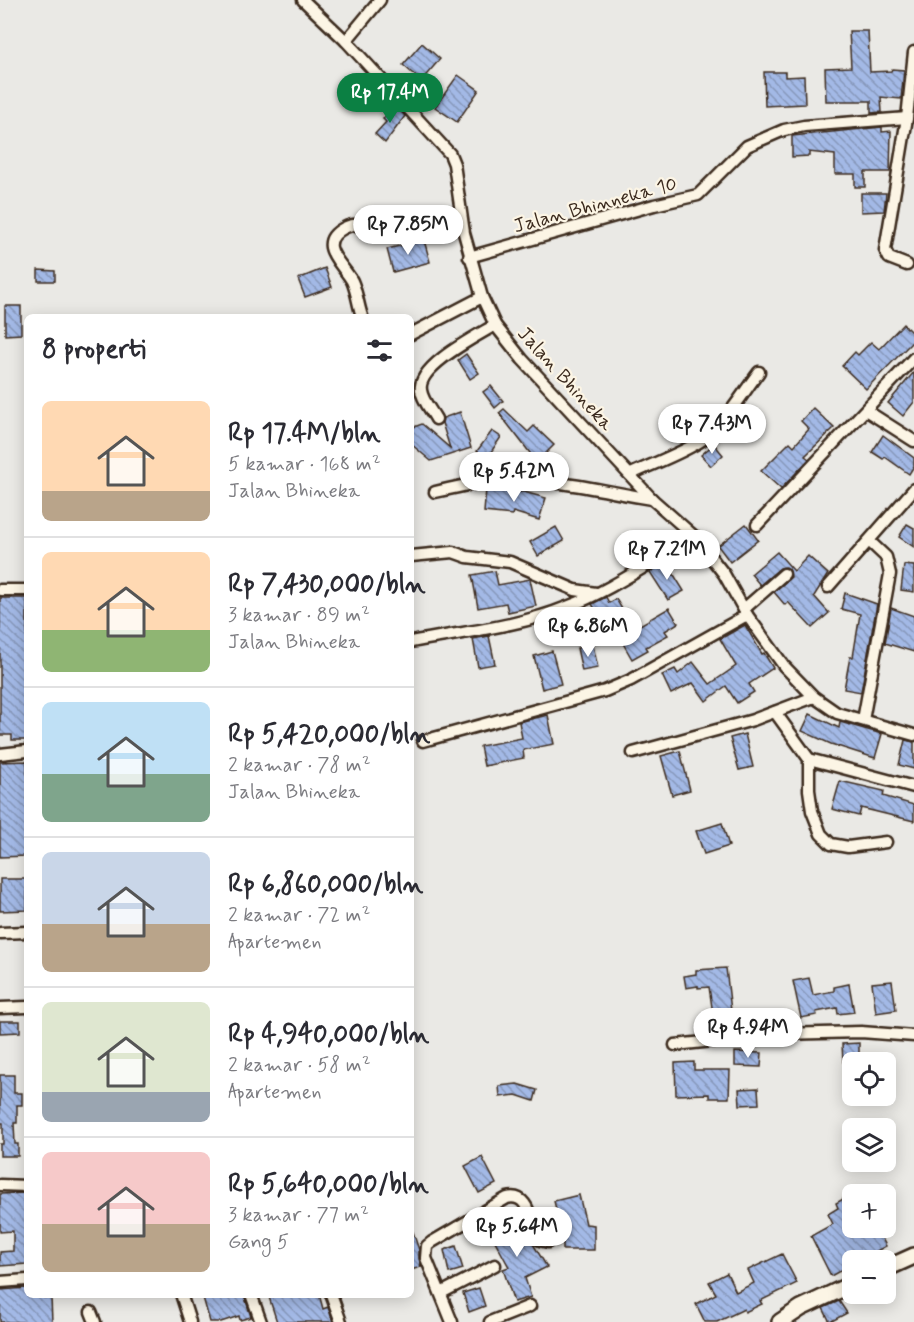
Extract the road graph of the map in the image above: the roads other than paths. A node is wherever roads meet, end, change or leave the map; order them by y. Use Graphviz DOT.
graph roads {
  1 [pos="303,0"];
  2 [pos="380,0"];
  3 [pos="346,41"];
  4 [pos="914,52"];
  5 [pos="907,118"];
  6 [pos="381,236"];
  7 [pos="469,257"];
  8 [pos="907,265"];
  9 [pos="482,297"];
  10 [pos="361,314"];
  11 [pos="495,325"];
  12 [pos="414,332"];
  13 [pos="914,358"];
  14 [pos="759,372"];
  15 [pos="867,411"];
  16 [pos="436,419"];
  17 [pos="914,441"];
  18 [pos="631,474"];
  19 [pos="914,489"];
  20 [pos="435,492"];
  21 [pos="652,499"];
  22 [pos="757,525"];
  23 [pos="695,537"];
  24 [pos="869,541"];
  25 [pos="414,556"];
  26 [pos="784,574"];
  27 [pos="828,587"];
  28 [pos="0,590"];
  29 [pos="24,590"];
  30 [pos="597,593"];
  31 [pos="746,612"];
  32 [pos="414,641"];
  33 [pos="814,697"];
  34 [pos="775,712"];
  35 [pos="863,720"];
  36 [pos="914,735"];
  37 [pos="423,741"];
  38 [pos="24,751"];
  39 [pos="633,753"];
  40 [pos="0,754"];
  41 [pos="809,759"];
  42 [pos="914,787"];
  43 [pos="886,842"];
  44 [pos="24,932"];
  45 [pos="0,933"];
  46 [pos="24,1007"];
  47 [pos="0,1008"];
  48 [pos="914,1036"];
  49 [pos="675,1045"];
  50 [pos="0,1185"];
  51 [pos="24,1186"];
  52 [pos="548,1242"];
  53 [pos="914,1256"];
  54 [pos="896,1264"];
  55 [pos="495,1265"];
  56 [pos="24,1281"];
  57 [pos="0,1282"];
  58 [pos="842,1289"];
  59 [pos="441,1293"];
  60 [pos="182,1298"];
  61 [pos="252,1298"];
  62 [pos="333,1298"];
  63 [pos="530,1306"];
  64 [pos="190,1322"];
  65 [pos="261,1322"];
  66 [pos="341,1322"];
  67 [pos="452,1322"];
  68 [pos="490,1322"];
  69 [pos="780,1322"];
  1 -- 3 [label="street, Jalan Bhineka"];
  2 -- 3 [label="street"];
  3 -- 7 [label="street, Jalan Bhineka"];
  4 -- 5 [label="street"];
  5 -- 7 [label="street, Jalan Bhinneka 10"];
  5 -- 8 [label="street"];
  6 -- 10 [label="street"];
  7 -- 9 [label="street, Jalan Bhineka"];
  9 -- 11 [label="street, Jalan Bhineka"];
  9 -- 12 [label="street"];
  11 -- 16 [label="street"];
  11 -- 18 [label="street, Jalan Bhineka"];
  13 -- 15 [label="street"];
  14 -- 18 [label="street"];
  15 -- 17 [label="street"];
  15 -- 22 [label="street"];
  18 -- 21 [label="street, Jalan Bhineka"];
  19 -- 24 [label="street"];
  20 -- 21 [label="street"];
  21 -- 23 [label="street, Jalan Bhineka"];
  23 -- 30 [label="street"];
  23 -- 31 [label="street, Jalan Bhineka"];
  24 -- 27 [label="street"];
  24 -- 35 [label="street"];
  25 -- 30 [label="street"];
  26 -- 31 [label="street"];
  28 -- 29 [label="street"];
  30 -- 32 [label="street"];
  31 -- 33 [label="street, Jalan Bhineka"];
  31 -- 37 [label="street"];
  33 -- 34 [label="street"];
  33 -- 35 [label="street, Jalan Bhineka"];
  34 -- 39 [label="street"];
  34 -- 41 [label="street"];
  35 -- 36 [label="street, Jalan Bhineka"];
  38 -- 40 [label="street"];
  41 -- 42 [label="street"];
  41 -- 43 [label="street"];
  44 -- 45 [label="street"];
  46 -- 47 [label="street"];
  48 -- 49 [label="street"];
  50 -- 51 [label="street"];
  52 -- 59 [label="street"];
  53 -- 54 [label="street"];
  55 -- 59 [label="street"];
  56 -- 57 [label="street"];
  58 -- 69 [label="street"];
  59 -- 67 [label="street"];
  60 -- 64 [label="street"];
  61 -- 65 [label="street"];
  62 -- 66 [label="street"];
  63 -- 68 [label="street"];
}
